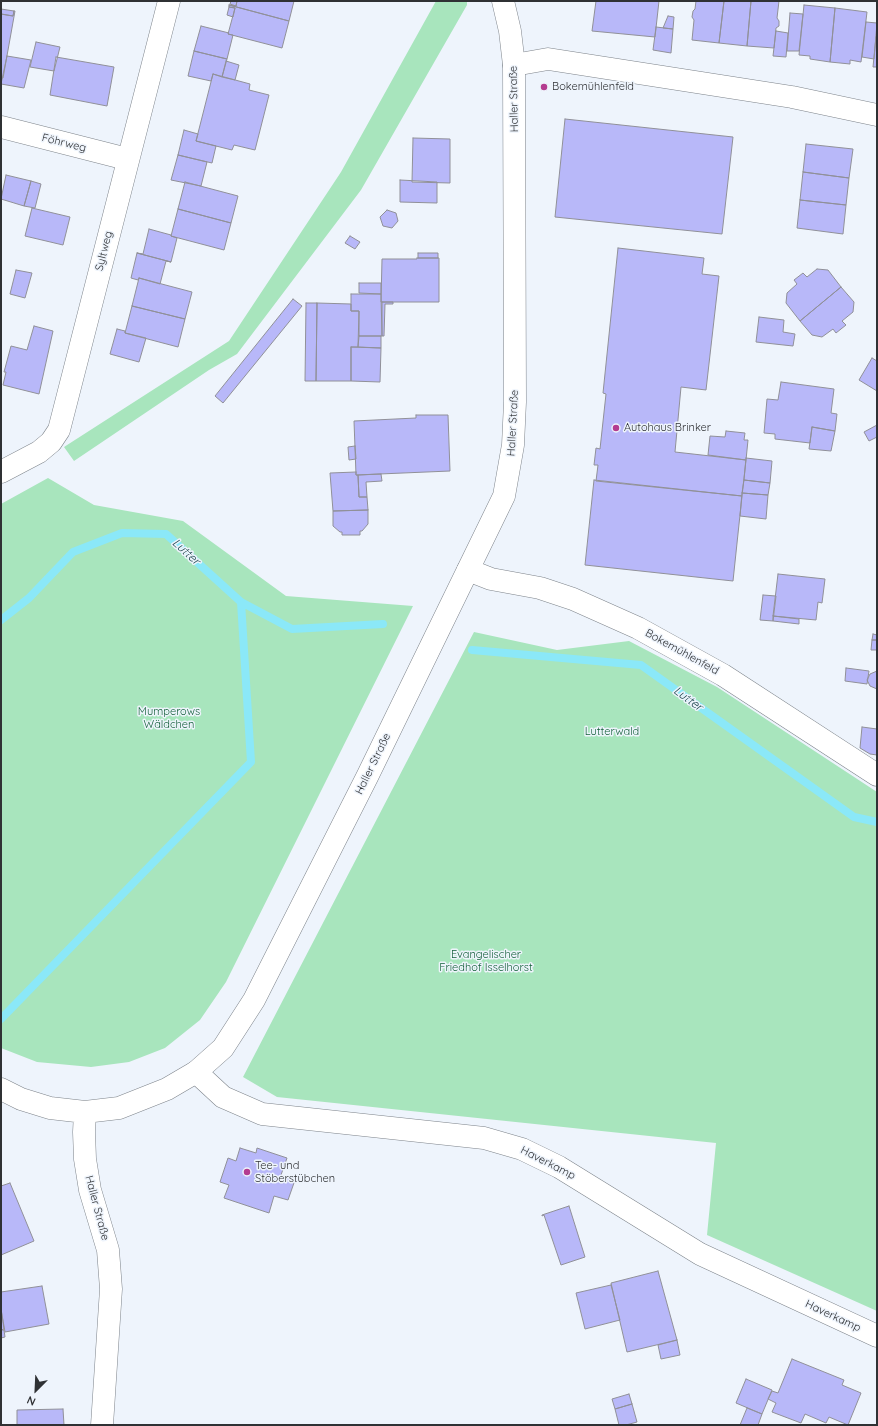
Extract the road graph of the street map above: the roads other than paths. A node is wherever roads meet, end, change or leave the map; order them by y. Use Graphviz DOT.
graph roads {
  1 [pos="169,1"];
  2 [pos="503,1"];
  3 [pos="514,65"];
  4 [pos="877,115"];
  5 [pos="1,127"];
  6 [pos="127,159"];
  7 [pos="1,472"];
  8 [pos="468,570"];
  9 [pos="877,775"];
  10 [pos="196,1072"];
  11 [pos="1,1089"];
  12 [pos="84,1112"];
  13 [pos="877,1336"];
  14 [pos="102,1425"];
  1 -- 6 [label="street, Syltweg"];
  2 -- 3 [label="street, Haller Straße"];
  3 -- 4 [label="street"];
  3 -- 8 [label="street, Haller Straße"];
  5 -- 6 [label="street, Föhrweg"];
  6 -- 7 [label="street, Syltweg"];
  8 -- 9 [label="street, Bokemühlenfeld"];
  8 -- 10 [label="street, Haller Straße"];
  10 -- 12 [label="street, Haller Straße"];
  10 -- 13 [label="street, Haverkamp"];
  11 -- 12 [label="street"];
  12 -- 14 [label="street, Haller Straße"];
}
